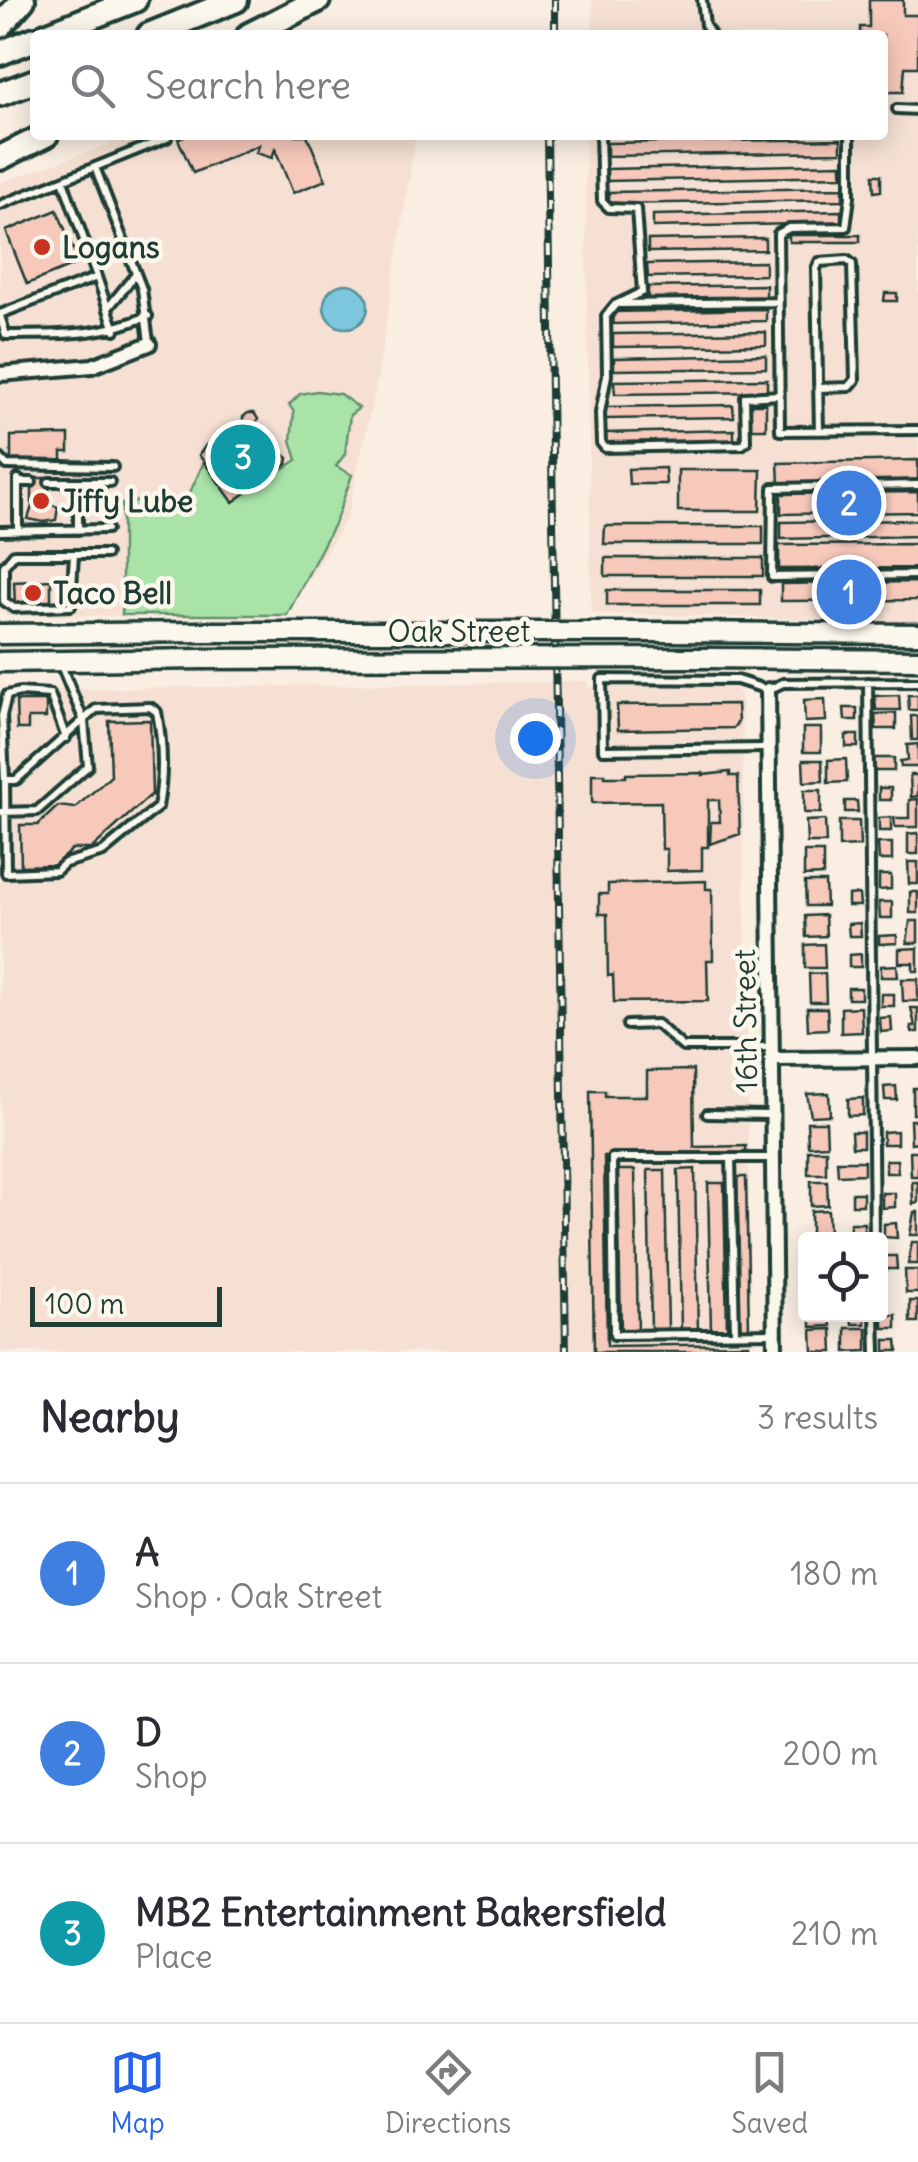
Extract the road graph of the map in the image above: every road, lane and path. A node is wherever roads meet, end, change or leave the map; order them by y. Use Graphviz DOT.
graph roads {
  1 [pos="23,0"];
  2 [pos="135,0"];
  3 [pos="236,0"];
  4 [pos="318,0"];
  5 [pos="702,0"];
  6 [pos="0,26"];
  7 [pos="59,30"];
  8 [pos="161,30"];
  9 [pos="258,30"];
  10 [pos="708,30"];
  11 [pos="30,42"];
  12 [pos="0,53"];
  13 [pos="30,83"];
  14 [pos="0,97"];
  15 [pos="897,109"];
  16 [pos="918,110"];
  17 [pos="36,140"];
  18 [pos="162,140"];
  19 [pos="600,140"];
  20 [pos="850,140"];
  21 [pos="0,158"];
  22 [pos="96,167"];
  23 [pos="63,180"];
  24 [pos="0,205"];
  25 [pos="136,274"];
  26 [pos="97,278"];
  27 [pos="778,302"];
  28 [pos="615,304"];
  29 [pos="108,308"];
  30 [pos="0,315"];
  31 [pos="148,316"];
  32 [pos="115,330"];
  33 [pos="150,344"];
  34 [pos="0,374"];
  35 [pos="819,388"];
  36 [pos="779,395"];
  37 [pos="918,430"];
  38 [pos="820,432"];
  39 [pos="0,458"];
  40 [pos="113,467"];
  41 [pos="32,482"];
  42 [pos="49,482"];
  43 [pos="78,482"];
  44 [pos="110,482"];
  45 [pos="918,485"];
  46 [pos="107,529"];
  47 [pos="78,530"];
  48 [pos="0,531"];
  49 [pos="18,531"];
  50 [pos="74,554"];
  51 [pos="106,554"];
  52 [pos="918,575"];
  53 [pos="0,634"];
  54 [pos="918,634"];
  55 [pos="918,660"];
  56 [pos="0,662"];
  57 [pos="60,662"];
  58 [pos="868,682"];
  59 [pos="918,682"];
  60 [pos="768,690"];
  61 [pos="84,721"];
  62 [pos="66,738"];
  63 [pos="767,748"];
  64 [pos="5,780"];
  65 [pos="3,812"];
  66 [pos="627,1025"];
  67 [pos="770,1053"];
  68 [pos="872,1058"];
  69 [pos="918,1058"];
  70 [pos="707,1114"];
  71 [pos="771,1115"];
  72 [pos="731,1158"];
  73 [pos="772,1158"];
  74 [pos="874,1232"];
  75 [pos="875,1322"];
  76 [pos="735,1333"];
  77 [pos="774,1333"];
  78 [pos="774,1352"];
  79 [pos="876,1352"];
  1 -- 6 [label="highway"];
  2 -- 7 [label="highway"];
  3 -- 8 [label="highway"];
  4 -- 9 [label="highway"];
  5 -- 10 [label="lane"];
  11 -- 12 [label="highway"];
  13 -- 14 [label="highway"];
  15 -- 16 [label="lane"];
  17 -- 21 [label="highway"];
  18 -- 22 [label="lane"];
  19 -- 28 [label="lane"];
  20 -- 27 [label="lane"];
  22 -- 23 [label="lane"];
  22 -- 25 [label="lane"];
  23 -- 24 [label="lane"];
  23 -- 26 [label="lane"];
  25 -- 29 [label="lane"];
  25 -- 31 [label="lane"];
  26 -- 29 [label="lane"];
  26 -- 30 [label="lane"];
  27 -- 28 [label="lane"];
  27 -- 36 [label="lane"];
  28 -- 36 [label="lane"];
  29 -- 32 [label="lane"];
  30 -- 32 [label="lane"];
  31 -- 32 [label="lane"];
  31 -- 33 [label="lane"];
  33 -- 34 [label="street"];
  35 -- 35 [label="lane"];
  35 -- 38 [label="lane"];
  36 -- 38 [label="lane"];
  37 -- 38 [label="lane"];
  39 -- 40 [label="lane"];
  41 -- 49 [label="lane"];
  42 -- 43 [label="lane"];
  43 -- 44 [label="lane"];
  43 -- 47 [label="lane"];
  45 -- 52 [label="lane"];
  46 -- 47 [label="lane"];
  47 -- 49 [label="lane"];
  48 -- 49 [label="lane"];
  50 -- 50 [label="lane"];
  50 -- 51 [label="lane"];
  53 -- 54 [label="main road, Oak Street, bridge"];
  55 -- 57 [label="main road, Oak Street, bridge"];
  56 -- 57 [label="main road, Oak Street"];
  57 -- 61 [label="lane"];
  58 -- 59 [label="lane"];
  58 -- 60 [label="lane"];
  58 -- 68 [label="lane"];
  60 -- 63 [label="street, 16th Street"];
  60 -- 63 [label="lane"];
  61 -- 62 [label="lane"];
  61 -- 65 [label="lane"];
  61 -- 65 [label="lane"];
  62 -- 64 [label="lane"];
  62 -- 64 [label="lane"];
  63 -- 67 [label="street, 16th Street"];
  64 -- 65 [label="lane"];
  66 -- 67 [label="lane"];
  67 -- 68 [label="street"];
  67 -- 71 [label="street, 16th Street"];
  68 -- 69 [label="street"];
  68 -- 74 [label="lane"];
  70 -- 71 [label="lane"];
  71 -- 73 [label="street, 16th Street"];
  72 -- 73 [label="lane"];
  72 -- 76 [label="lane"];
  72 -- 76 [label="lane"];
  73 -- 77 [label="street, 16th Street"];
  75 -- 79 [label="lane"];
  76 -- 77 [label="lane"];
  77 -- 78 [label="street, 16th Street"];
}
